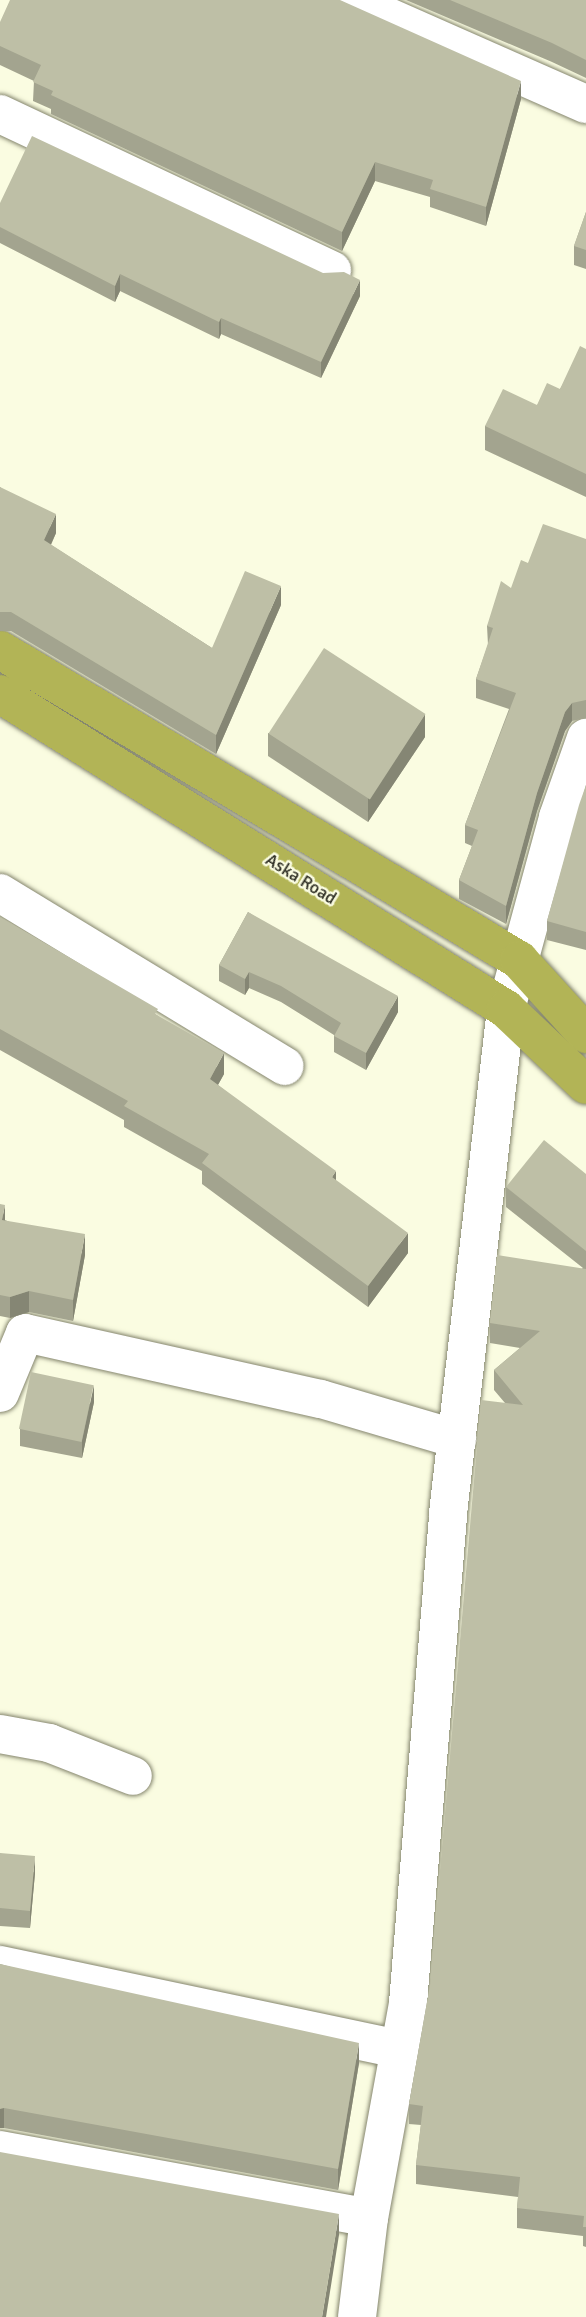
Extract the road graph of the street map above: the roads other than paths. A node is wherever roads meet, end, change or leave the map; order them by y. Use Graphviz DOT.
graph roads {
  1 [pos="350,0"];
  2 [pos="586,104"];
  3 [pos="0,114"];
  4 [pos="332,270"];
  5 [pos="0,650"];
  6 [pos="0,694"];
  7 [pos="586,738"];
  8 [pos="0,893"];
  9 [pos="519,960"];
  10 [pos="506,1009"];
  11 [pos="586,1034"];
  12 [pos="284,1066"];
  13 [pos="586,1084"];
  14 [pos="13,1330"];
  15 [pos="0,1393"];
  16 [pos="457,1439"];
  17 [pos="0,1734"];
  18 [pos="133,1776"];
  19 [pos="0,1965"];
  20 [pos="398,2049"];
  21 [pos="0,2150"];
  22 [pos="369,2218"];
  23 [pos="357,2317"];
  1 -- 2 [label="street"];
  3 -- 4 [label="street"];
  5 -- 9 [label="highway"];
  6 -- 10 [label="highway, Aska Road"];
  7 -- 9 [label="street"];
  8 -- 12 [label="street"];
  9 -- 10 [label="street"];
  9 -- 11 [label="highway"];
  10 -- 13 [label="highway, Aska Road"];
  10 -- 16 [label="street"];
  14 -- 15 [label="street"];
  14 -- 16 [label="street"];
  16 -- 20 [label="street"];
  17 -- 18 [label="street"];
  19 -- 20 [label="street"];
  20 -- 22 [label="street"];
  21 -- 22 [label="street"];
  22 -- 23 [label="street"];
}
